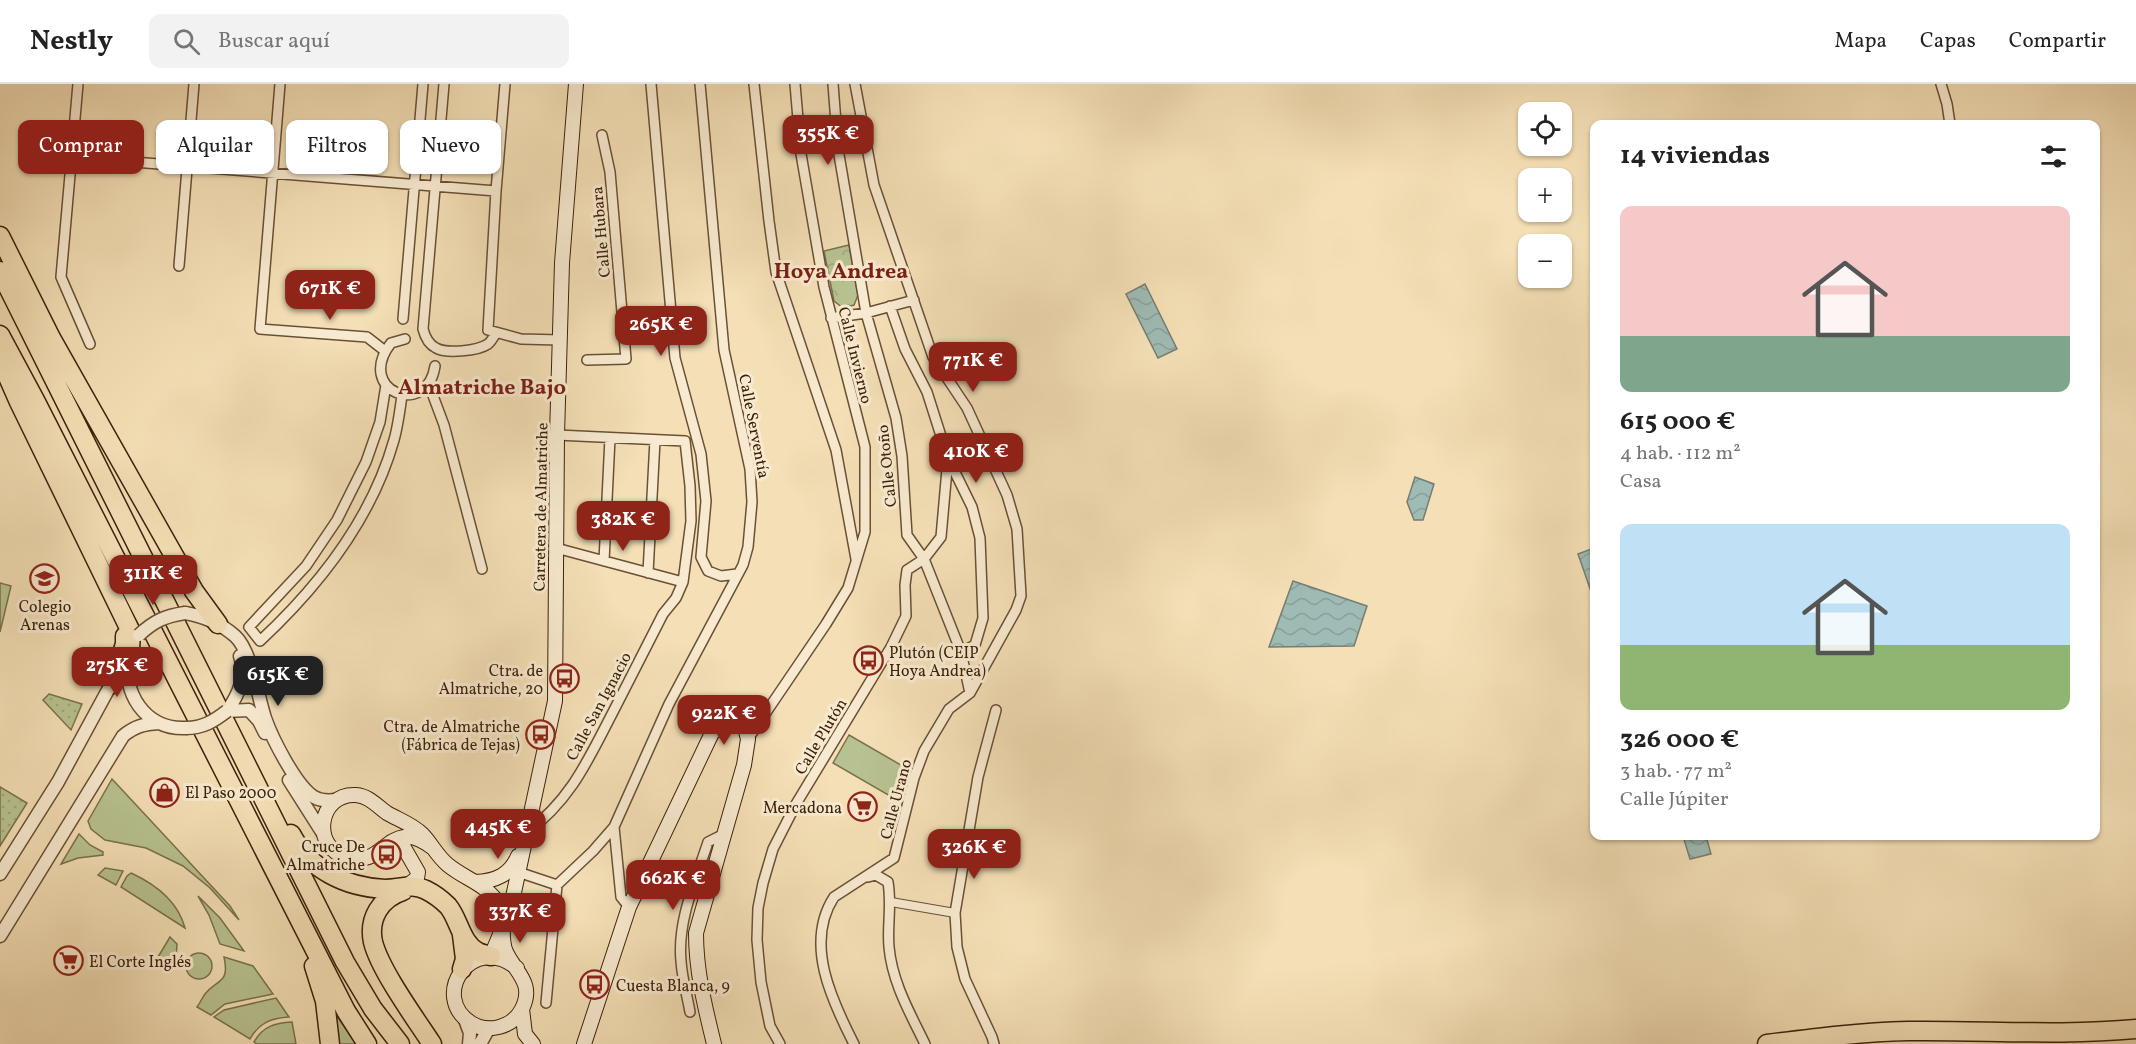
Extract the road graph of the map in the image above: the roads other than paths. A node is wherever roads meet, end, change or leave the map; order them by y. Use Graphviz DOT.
graph roads {
  1 [pos="78,84"];
  2 [pos="194,84"];
  3 [pos="280,84"];
  4 [pos="423,84"];
  5 [pos="444,84"];
  6 [pos="505,84"];
  7 [pos="576,84"];
  8 [pos="651,84"];
  9 [pos="700,84"];
  10 [pos="754,84"];
  11 [pos="795,84"];
  12 [pos="833,84"];
  13 [pos="855,84"];
  14 [pos="1941,84"];
  15 [pos="75,120"];
  16 [pos="191,120"];
  17 [pos="1949,120"];
  18 [pos="602,135"];
  19 [pos="274,152"];
  20 [pos="70,174"];
  21 [pos="186,174"];
  22 [pos="272,174"];
  23 [pos="416,185"];
  24 [pos="435,187"];
  25 [pos="496,191"];
  26 [pos="0,236"];
  27 [pos="179,266"];
  28 [pos="0,271"];
  29 [pos="914,300"];
  30 [pos="890,306"];
  31 [pos="866,313"];
  32 [pos="831,318"];
  33 [pos="403,319"];
  34 [pos="0,320"];
  35 [pos="496,333"];
  36 [pos="0,335"];
  37 [pos="405,339"];
  38 [pos="560,340"];
  39 [pos="90,344"];
  40 [pos="384,351"];
  41 [pos="0,359"];
  42 [pos="587,360"];
  43 [pos="435,366"];
  44 [pos="386,385"];
  45 [pos="429,385"];
  46 [pos="402,395"];
  47 [pos="36,402"];
  48 [pos="557,435"];
  49 [pos="610,438"];
  50 [pos="655,440"];
  51 [pos="948,458"];
  52 [pos="556,548"];
  53 [pos="924,559"];
  54 [pos="604,561"];
  55 [pos="856,561"];
  56 [pos="482,569"];
  57 [pos="648,573"];
  58 [pos="737,574"];
  59 [pos="683,582"];
  60 [pos="125,620"];
  61 [pos="223,627"];
  62 [pos="135,642"];
  63 [pos="961,652"];
  64 [pos="112,684"];
  65 [pos="970,693"];
  66 [pos="211,696"];
  67 [pos="232,709"];
  68 [pos="996,710"];
  69 [pos="159,723"];
  70 [pos="748,739"];
  71 [pos="336,800"];
  72 [pos="614,827"];
  73 [pos="322,832"];
  74 [pos="724,834"];
  75 [pos="258,838"];
  76 [pos="525,838"];
  77 [pos="391,842"];
  78 [pos="433,848"];
  79 [pos="518,872"];
  80 [pos="0,874"];
  81 [pos="863,878"];
  82 [pos="475,882"];
  83 [pos="557,885"];
  84 [pos="407,886"];
  85 [pos="439,898"];
  86 [pos="891,902"];
  87 [pos="629,907"];
  88 [pos="955,913"];
  89 [pos="504,925"];
  90 [pos="462,933"];
  91 [pos="0,936"];
  92 [pos="491,956"];
  93 [pos="516,968"];
  94 [pos="462,969"];
  95 [pos="546,1003"];
  96 [pos="522,1009"];
  97 [pos="690,1012"];
  98 [pos="464,1017"];
  99 [pos="492,1028"];
  100 [pos="2136,1029"];
  101 [pos="529,1039"];
  102 [pos="330,1044"];
  103 [pos="368,1044"];
  104 [pos="400,1044"];
  105 [pos="432,1044"];
  106 [pos="469,1044"];
  107 [pos="480,1044"];
  108 [pos="584,1044"];
  109 [pos="714,1044"];
  110 [pos="780,1044"];
  111 [pos="854,1044"];
  112 [pos="925,1044"];
  113 [pos="994,1044"];
  114 [pos="1767,1044"];
  1 -- 15 [label="street"];
  2 -- 16 [label="street"];
  3 -- 19 [label="street"];
  4 -- 23 [label="street"];
  5 -- 24 [label="street"];
  6 -- 25 [label="street"];
  7 -- 38 [label="main road, Carretera de Almatriche"];
  8 -- 58 [label="street"];
  9 -- 58 [label="street, Calle Serventía"];
  10 -- 55 [label="street"];
  11 -- 32 [label="street, Calle Invierno"];
  12 -- 31 [label="street, Calle Otoño"];
  13 -- 29 [label="street"];
  14 -- 17 [label="street"];
  18 -- 42 [label="street, Calle Hubara"];
  20 -- 39 [label="street"];
  21 -- 27 [label="street"];
  22 -- 23 [label="street"];
  22 -- 40 [label="street"];
  23 -- 24 [label="street"];
  23 -- 33 [label="street"];
  24 -- 25 [label="street"];
  24 -- 35 [label="street"];
  25 -- 35 [label="street"];
  26 -- 61 [label="highway"];
  28 -- 66 [label="highway"];
  29 -- 30 [label="street"];
  29 -- 65 [label="street"];
  30 -- 31 [label="street"];
  30 -- 51 [label="street"];
  31 -- 32 [label="street"];
  31 -- 53 [label="street, Calle Otoño"];
  32 -- 55 [label="street, Calle Invierno"];
  34 -- 47 [label="highway"];
  35 -- 38 [label="street"];
  36 -- 47 [label="highway"];
  37 -- 40 [label="street"];
  38 -- 48 [label="main road, Carretera de Almatriche"];
  40 -- 44 [label="street"];
  41 -- 60 [label="highway"];
  43 -- 45 [label="street"];
  44 -- 46 [label="street"];
  44 -- 46 [label="street"];
  45 -- 46 [label="street"];
  45 -- 56 [label="street"];
  47 -- 75 [label="highway"];
  48 -- 49 [label="street"];
  48 -- 52 [label="main road, Carretera de Almatriche"];
  49 -- 50 [label="street"];
  49 -- 54 [label="street"];
  50 -- 57 [label="street"];
  50 -- 59 [label="street"];
  51 -- 53 [label="street"];
  51 -- 63 [label="street"];
  52 -- 54 [label="street"];
  52 -- 76 [label="main road, Carretera de Almatriche"];
  53 -- 63 [label="street, Calle Otoño"];
  53 -- 110 [label="street, Calle Plutón"];
  54 -- 57 [label="street"];
  55 -- 70 [label="street"];
  57 -- 59 [label="street"];
  58 -- 72 [label="street, Calle Serventía"];
  59 -- 76 [label="street, Calle San Ignacio"];
  60 -- 62 [label="highway"];
  60 -- 64 [label="highway"];
  61 -- 62 [label="street, bridge"];
  61 -- 67 [label="street"];
  61 -- 71 [label="street"];
  62 -- 64 [label="street"];
  62 -- 69 [label="street"];
  63 -- 65 [label="street, Calle Otoño"];
  64 -- 80 [label="street"];
  65 -- 81 [label="street, Calle Urano"];
  66 -- 84 [label="highway"];
  66 -- 104 [label="highway"];
  67 -- 69 [label="street, bridge"];
  67 -- 73 [label="street"];
  68 -- 88 [label="street"];
  69 -- 91 [label="street"];
  70 -- 74 [label="main road"];
  70 -- 87 [label="main road"];
  71 -- 73 [label="main road"];
  71 -- 78 [label="main road"];
  72 -- 83 [label="street"];
  72 -- 87 [label="street"];
  73 -- 77 [label="main road"];
  74 -- 97 [label="street"];
  74 -- 109 [label="main road"];
  75 -- 102 [label="highway"];
  75 -- 103 [label="highway"];
  76 -- 79 [label="main road, Carretera de Almatriche"];
  76 -- 82 [label="main road"];
  77 -- 78 [label="main road"];
  77 -- 84 [label="main road"];
  78 -- 82 [label="main road"];
  79 -- 83 [label="street"];
  79 -- 89 [label="main road, Carretera de Almatriche"];
  81 -- 86 [label="street"];
  81 -- 111 [label="street"];
  82 -- 89 [label="main road"];
  83 -- 95 [label="street"];
  84 -- 85 [label="highway"];
  85 -- 90 [label="highway"];
  85 -- 105 [label="highway"];
  86 -- 88 [label="street"];
  86 -- 112 [label="street"];
  87 -- 108 [label="main road"];
  88 -- 113 [label="street"];
  89 -- 92 [label="main road"];
  89 -- 93 [label="main road"];
  90 -- 92 [label="highway"];
  90 -- 94 [label="highway"];
  92 -- 93 [label="main road"];
  92 -- 94 [label="main road"];
  93 -- 96 [label="main road"];
  94 -- 98 [label="main road"];
  96 -- 99 [label="main road"];
  96 -- 101 [label="main road"];
  98 -- 99 [label="main road"];
  98 -- 106 [label="street"];
  99 -- 101 [label="main road"];
  99 -- 107 [label="street"];
  100 -- 114 [label="highway"];
}
